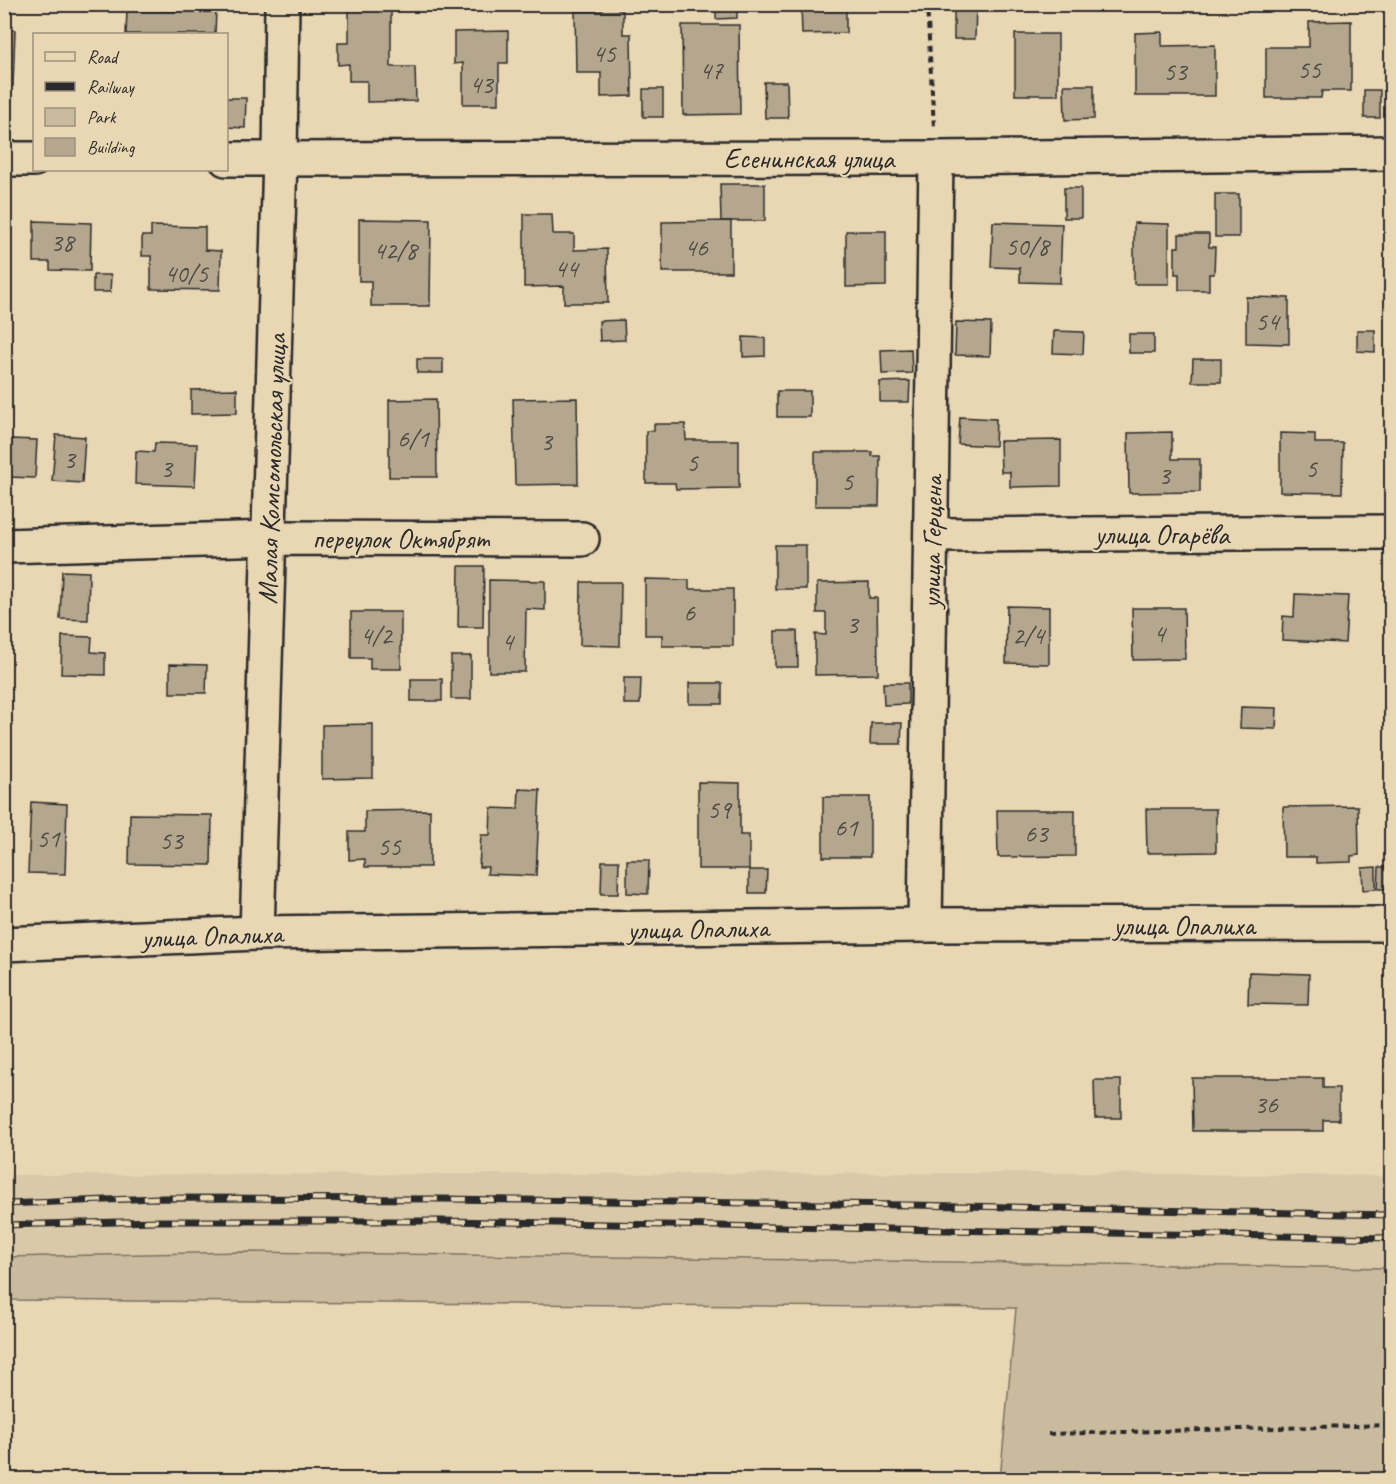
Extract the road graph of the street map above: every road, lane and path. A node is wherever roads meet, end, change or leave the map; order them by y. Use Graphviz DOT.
graph roads {
  1 [pos="282,4"];
  2 [pos="927,4"];
  3 [pos="1392,153"];
  4 [pos="280,158"];
  5 [pos="936,158"];
  6 [pos="4,159"];
  7 [pos="33,159"];
  8 [pos="228,159"];
  9 [pos="1392,532"];
  10 [pos="932,535"];
  11 [pos="269,537"];
  12 [pos="582,539"];
  13 [pos="4,546"];
  14 [pos="1392,924"];
  15 [pos="925,925"];
  16 [pos="257,933"];
  17 [pos="4,944"];
  18 [pos="1392,1425"];
  19 [pos="1048,1434"];
  1 -- 4 [label="street, Малая Комсомольская улица"];
  2 -- 5 [label="path"];
  3 -- 5 [label="street, Есенинская улица"];
  4 -- 5 [label="street, Есенинская улица"];
  4 -- 8 [label="street, Есенинская улица"];
  4 -- 11 [label="street, Малая Комсомольская улица"];
  5 -- 10 [label="street, улица Герцена"];
  6 -- 7 [label="street"];
  9 -- 10 [label="street, улица Огарёва"];
  10 -- 15 [label="street, улица Герцена"];
  11 -- 12 [label="street, переулок Октябрят"];
  11 -- 13 [label="street, переулок Октябрят"];
  11 -- 16 [label="street, Малая Комсомольская улица"];
  14 -- 15 [label="street, улица Опалиха"];
  15 -- 16 [label="street, улица Опалиха"];
  16 -- 17 [label="street, улица Опалиха"];
  18 -- 19 [label="path"];
}
